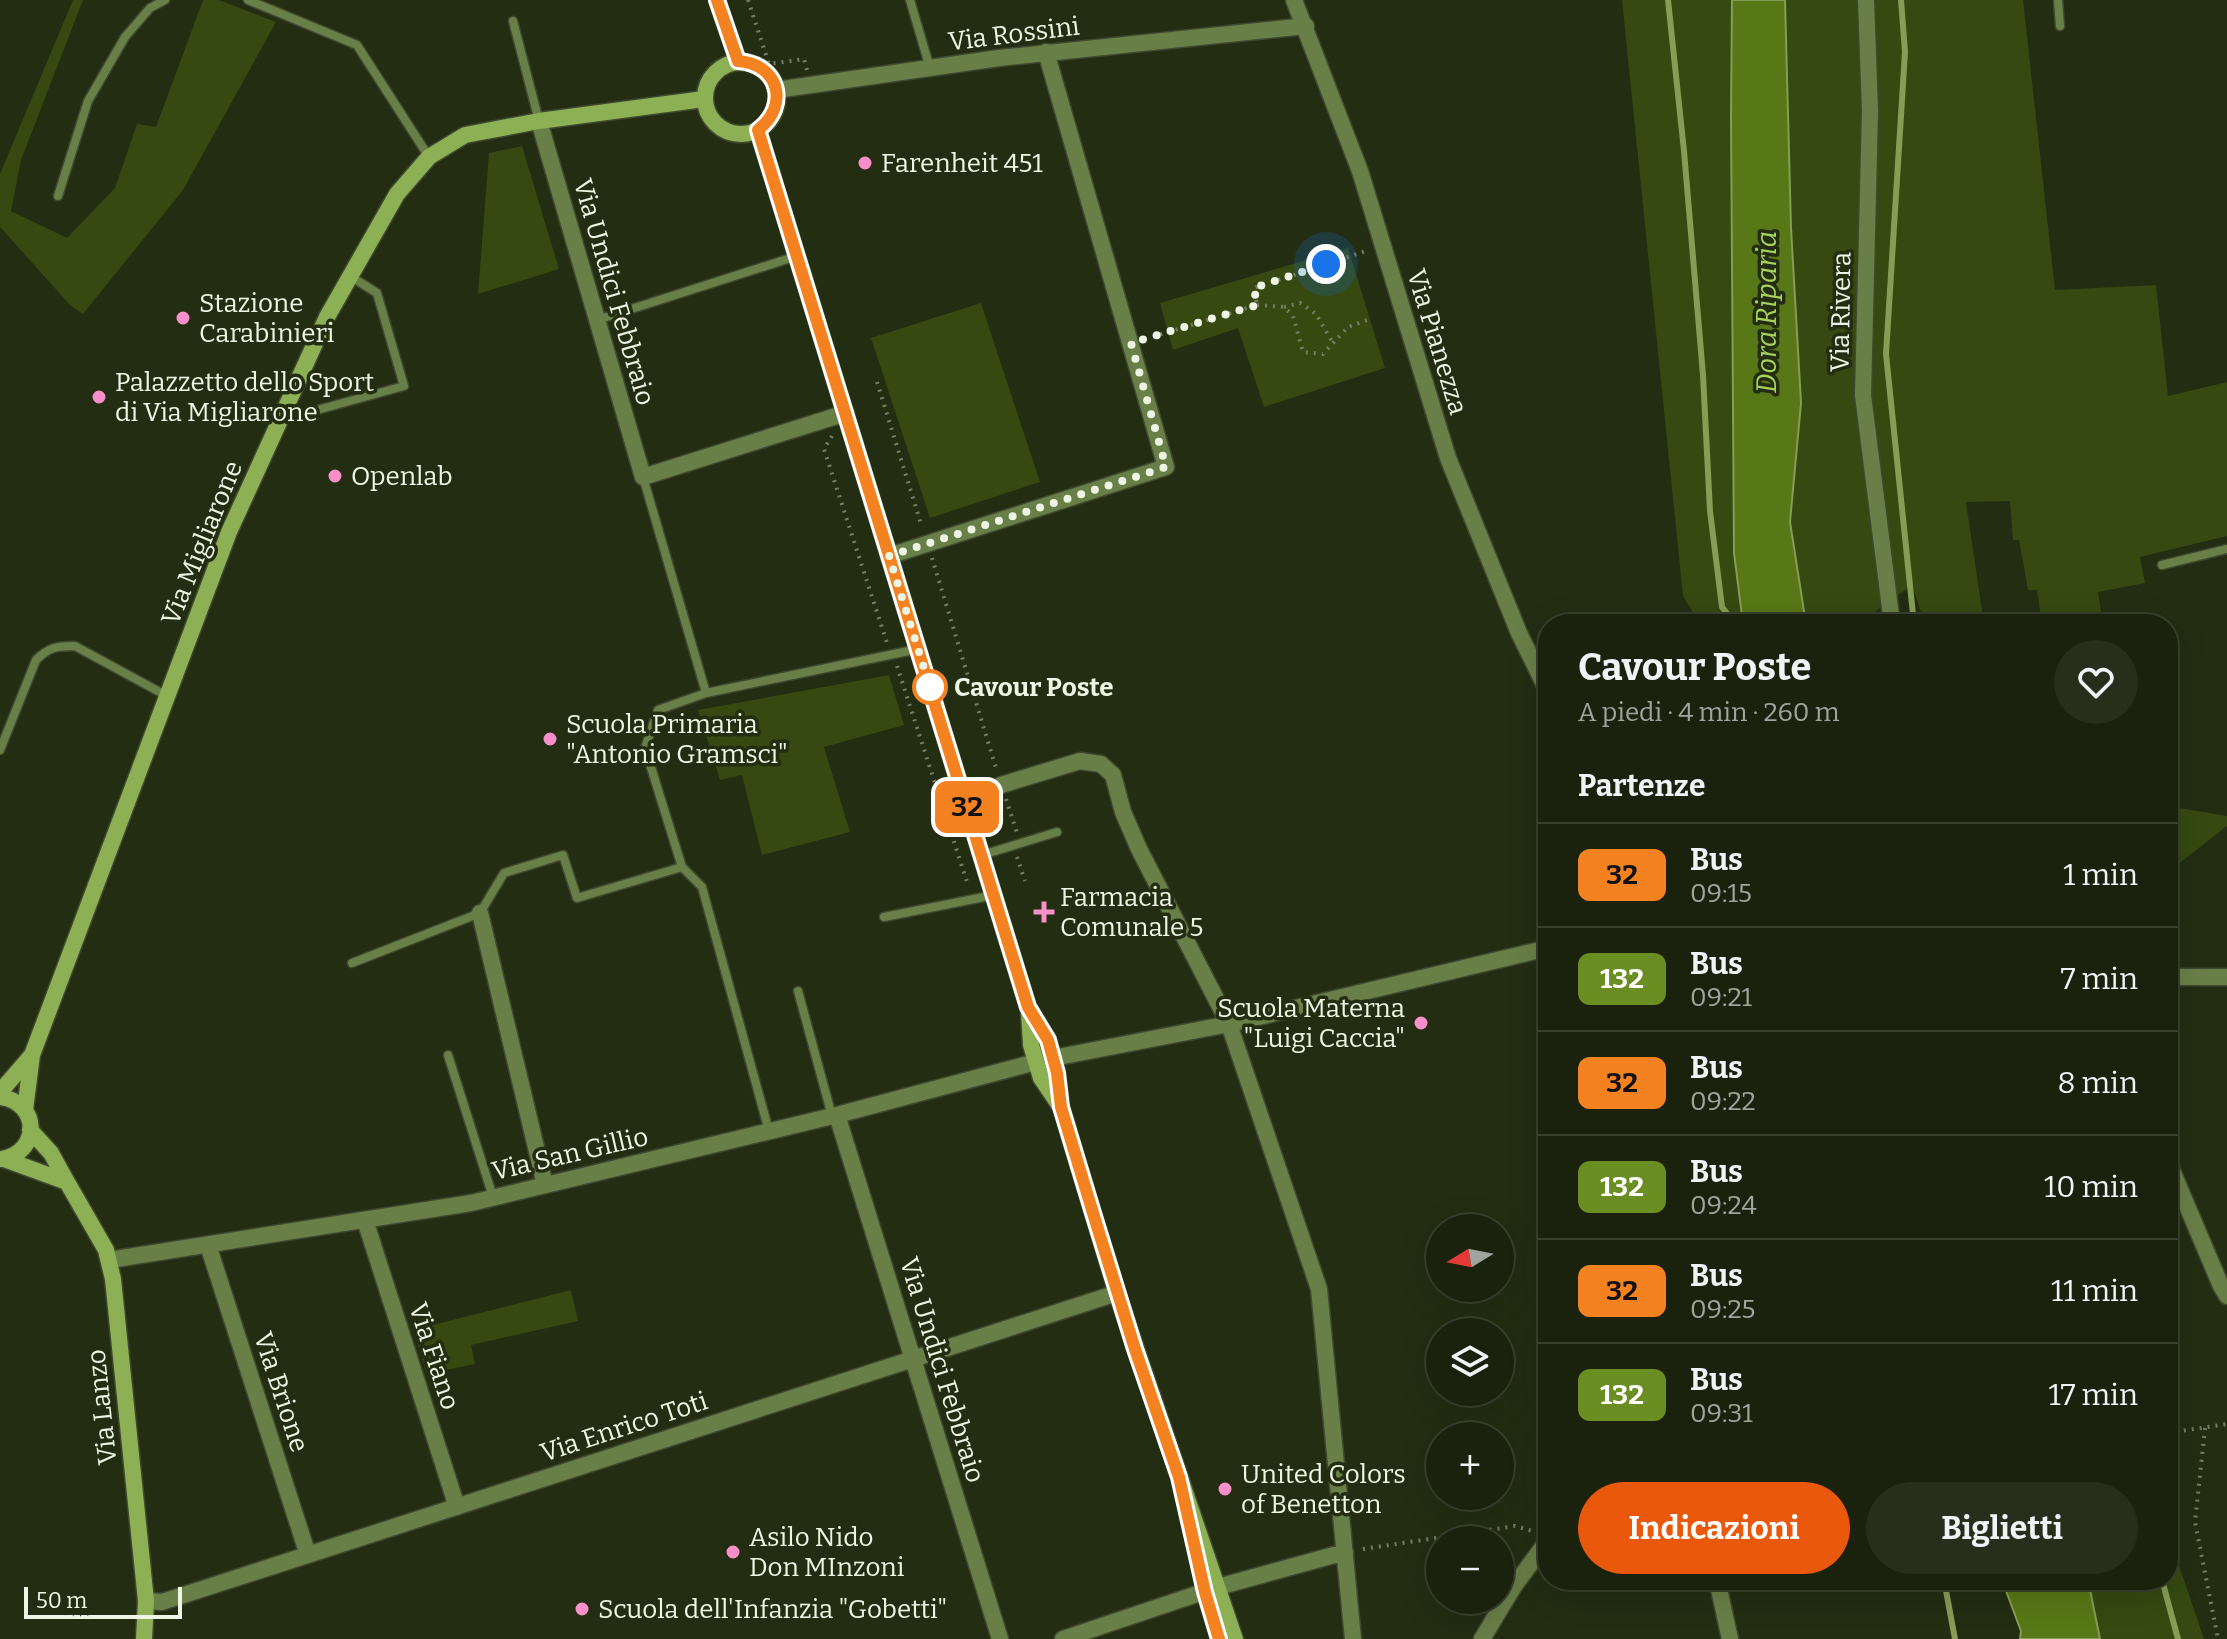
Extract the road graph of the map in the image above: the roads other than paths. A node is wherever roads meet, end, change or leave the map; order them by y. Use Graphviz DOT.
graph roads {
  1 [pos="165,0"];
  2 [pos="248,0"];
  3 [pos="717,0"];
  4 [pos="910,0"];
  5 [pos="1294,0"];
  6 [pos="1866,0"];
  7 [pos="2058,0"];
  8 [pos="513,21"];
  9 [pos="1306,26"];
  10 [pos="2060,26"];
  11 [pos="1046,52"];
  12 [pos="738,61"];
  13 [pos="931,69"];
  14 [pos="776,90"];
  15 [pos="704,99"];
  16 [pos="539,121"];
  17 [pos="758,130"];
  18 [pos="429,157"];
  19 [pos="58,196"];
  20 [pos="797,256"];
  21 [pos="350,276"];
  22 [pos="597,320"];
  23 [pos="846,413"];
  24 [pos="280,420"];
  25 [pos="643,477"];
  26 [pos="2227,549"];
  27 [pos="889,556"];
  28 [pos="2162,565"];
  29 [pos="1891,614"];
  30 [pos="918,649"];
  31 [pos="1538,672"];
  32 [pos="706,693"];
  33 [pos="167,696"];
  34 [pos="0,750"];
  35 [pos="1001,785"];
  36 [pos="1057,832"];
  37 [pos="982,855"];
  38 [pos="682,867"];
  39 [pos="994,895"];
  40 [pos="480,913"];
  41 [pos="884,917"];
  42 [pos="1538,950"];
  43 [pos="352,963"];
  44 [pos="2178,977"];
  45 [pos="2227,977"];
  46 [pos="798,991"];
  47 [pos="1028,1007"];
  48 [pos="1229,1024"];
  49 [pos="32,1055"];
  50 [pos="448,1055"];
  51 [pos="1053,1058"];
  52 [pos="1036,1062"];
  53 [pos="0,1095"];
  54 [pos="1061,1107"];
  55 [pos="25,1110"];
  56 [pos="835,1116"];
  57 [pos="30,1130"];
  58 [pos="769,1131"];
  59 [pos="2,1159"];
  60 [pos="67,1182"];
  61 [pos="545,1185"];
  62 [pos="2178,1185"];
  63 [pos="493,1197"];
  64 [pos="365,1220"];
  65 [pos="208,1245"];
  66 [pos="109,1260"];
  67 [pos="1117,1293"];
  68 [pos="2227,1296"];
  69 [pos="914,1359"];
  70 [pos="457,1507"];
  71 [pos="1538,1545"];
  72 [pos="1345,1552"];
  73 [pos="308,1555"];
  74 [pos="1212,1589"];
  75 [pos="1719,1590"];
  76 [pos="146,1601"];
  77 [pos="144,1639"];
  78 [pos="1000,1639"];
  79 [pos="1063,1639"];
  80 [pos="1219,1639"];
  81 [pos="1235,1639"];
  82 [pos="1353,1639"];
  83 [pos="1482,1639"];
  84 [pos="1730,1639"];
  1 -- 19 [label="lane"];
  2 -- 18 [label="lane"];
  3 -- 12 [label="street"];
  4 -- 13 [label="lane"];
  5 -- 9 [label="street, Via Pianezza"];
  6 -- 29 [label="street, Via Rivera"];
  7 -- 10 [label="lane"];
  8 -- 16 [label="lane"];
  9 -- 11 [label="street, Via Rossini"];
  9 -- 31 [label="street, Via Pianezza"];
  11 -- 13 [label="street, Via Rossini"];
  11 -- 27 [label="street"];
  12 -- 14 [label="street"];
  12 -- 15 [label="street"];
  13 -- 14 [label="street, Via Rossini"];
  14 -- 17 [label="street"];
  15 -- 16 [label="street, Via Migliarone"];
  15 -- 17 [label="street"];
  16 -- 18 [label="street, Via Migliarone"];
  16 -- 22 [label="street, Via Undici Febbraio"];
  17 -- 20 [label="street"];
  18 -- 21 [label="street, Via Migliarone"];
  20 -- 22 [label="lane"];
  20 -- 23 [label="street"];
  21 -- 24 [label="street, Via Migliarone"];
  21 -- 24 [label="lane"];
  22 -- 25 [label="street, Via Undici Febbraio"];
  23 -- 25 [label="street"];
  23 -- 27 [label="street"];
  24 -- 33 [label="street, Via Migliarone"];
  25 -- 32 [label="lane"];
  26 -- 28 [label="lane"];
  27 -- 30 [label="street"];
  30 -- 32 [label="lane"];
  30 -- 37 [label="street"];
  32 -- 38 [label="lane"];
  33 -- 34 [label="lane"];
  33 -- 49 [label="street, Via Migliarone"];
  35 -- 48 [label="street"];
  36 -- 37 [label="lane"];
  37 -- 39 [label="street"];
  38 -- 40 [label="lane"];
  38 -- 58 [label="lane"];
  39 -- 41 [label="lane"];
  39 -- 47 [label="street"];
  40 -- 43 [label="lane"];
  40 -- 61 [label="street"];
  42 -- 48 [label="street"];
  44 -- 45 [label="street"];
  46 -- 56 [label="lane"];
  47 -- 51 [label="street"];
  47 -- 52 [label="street"];
  48 -- 51 [label="street"];
  48 -- 72 [label="street"];
  49 -- 53 [label="street"];
  49 -- 55 [label="street"];
  50 -- 63 [label="lane"];
  51 -- 54 [label="street"];
  52 -- 54 [label="street"];
  52 -- 56 [label="street, Via San Gillio"];
  53 -- 55 [label="street"];
  54 -- 67 [label="street"];
  55 -- 57 [label="street"];
  56 -- 58 [label="street, Via San Gillio"];
  56 -- 69 [label="street, Via Undici Febbraio"];
  57 -- 59 [label="street"];
  57 -- 60 [label="street, Via Lanzo"];
  58 -- 61 [label="street, Via San Gillio"];
  59 -- 60 [label="street"];
  60 -- 66 [label="street, Via Lanzo"];
  61 -- 63 [label="street, Via San Gillio"];
  62 -- 68 [label="street"];
  63 -- 64 [label="street, Via San Gillio"];
  64 -- 65 [label="street, Via San Gillio"];
  64 -- 70 [label="street, Via Fiano"];
  65 -- 66 [label="street, Via San Gillio"];
  65 -- 73 [label="street, Via Brione"];
  66 -- 76 [label="street, Via Lanzo"];
  67 -- 69 [label="street, Via Enrico Toti"];
  67 -- 74 [label="street"];
  69 -- 70 [label="street, Via Enrico Toti"];
  69 -- 78 [label="street, Via Undici Febbraio"];
  70 -- 73 [label="street, Via Enrico Toti"];
  71 -- 83 [label="street"];
  72 -- 74 [label="street"];
  72 -- 82 [label="street"];
  73 -- 76 [label="street, Via Enrico Toti"];
  74 -- 79 [label="street"];
  74 -- 80 [label="street"];
  74 -- 81 [label="street"];
  75 -- 84 [label="street"];
  76 -- 77 [label="street, Via Lanzo"];
}
